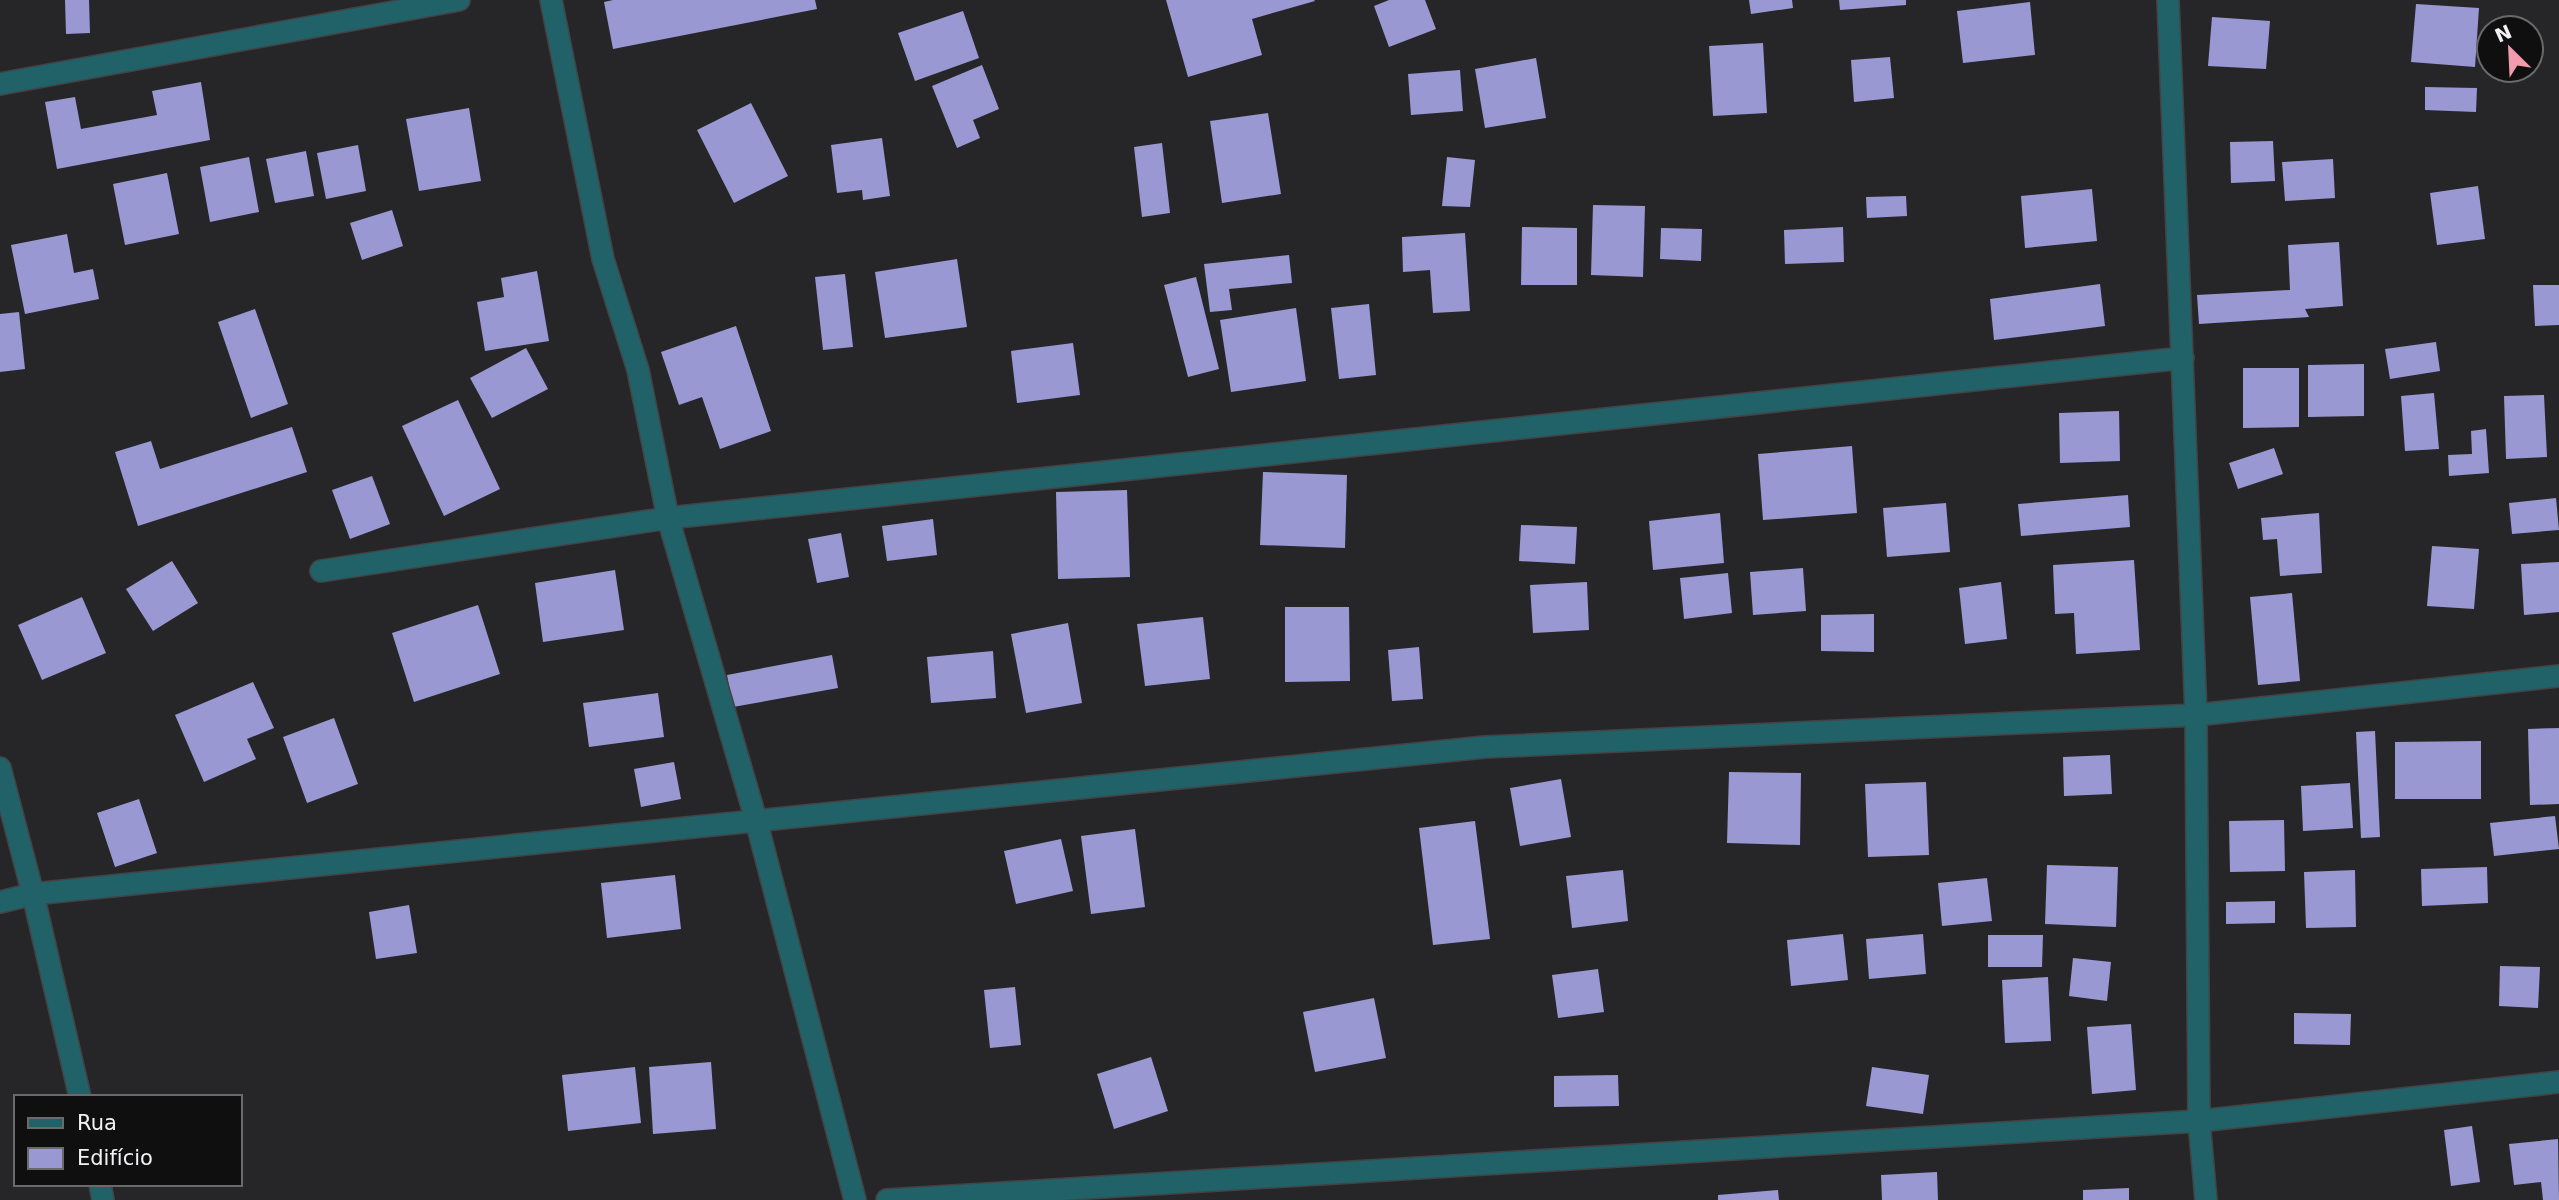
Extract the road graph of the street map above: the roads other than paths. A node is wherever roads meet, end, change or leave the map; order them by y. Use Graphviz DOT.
graph roads {
  1 [pos="459,0"];
  2 [pos="551,0"];
  3 [pos="2168,0"];
  4 [pos="0,84"];
  5 [pos="2183,358"];
  6 [pos="668,517"];
  7 [pos="321,571"];
  8 [pos="2559,676"];
  9 [pos="2196,715"];
  10 [pos="0,768"];
  11 [pos="755,820"];
  12 [pos="33,894"];
  13 [pos="0,902"];
  14 [pos="2559,1082"];
  15 [pos="80,1095"];
  16 [pos="2199,1121"];
  17 [pos="855,1200"];
  18 [pos="887,1200"];
  19 [pos="2206,1200"];
  1 -- 4 [label="street"];
  2 -- 6 [label="street"];
  3 -- 5 [label="street"];
  5 -- 6 [label="street"];
  5 -- 9 [label="street"];
  6 -- 7 [label="street"];
  6 -- 11 [label="street"];
  8 -- 9 [label="street"];
  9 -- 11 [label="street"];
  9 -- 16 [label="street"];
  10 -- 12 [label="street"];
  11 -- 12 [label="street"];
  11 -- 17 [label="street"];
  12 -- 13 [label="street"];
  12 -- 15 [label="street"];
  14 -- 16 [label="street"];
  16 -- 18 [label="street"];
  16 -- 19 [label="street"];
}
